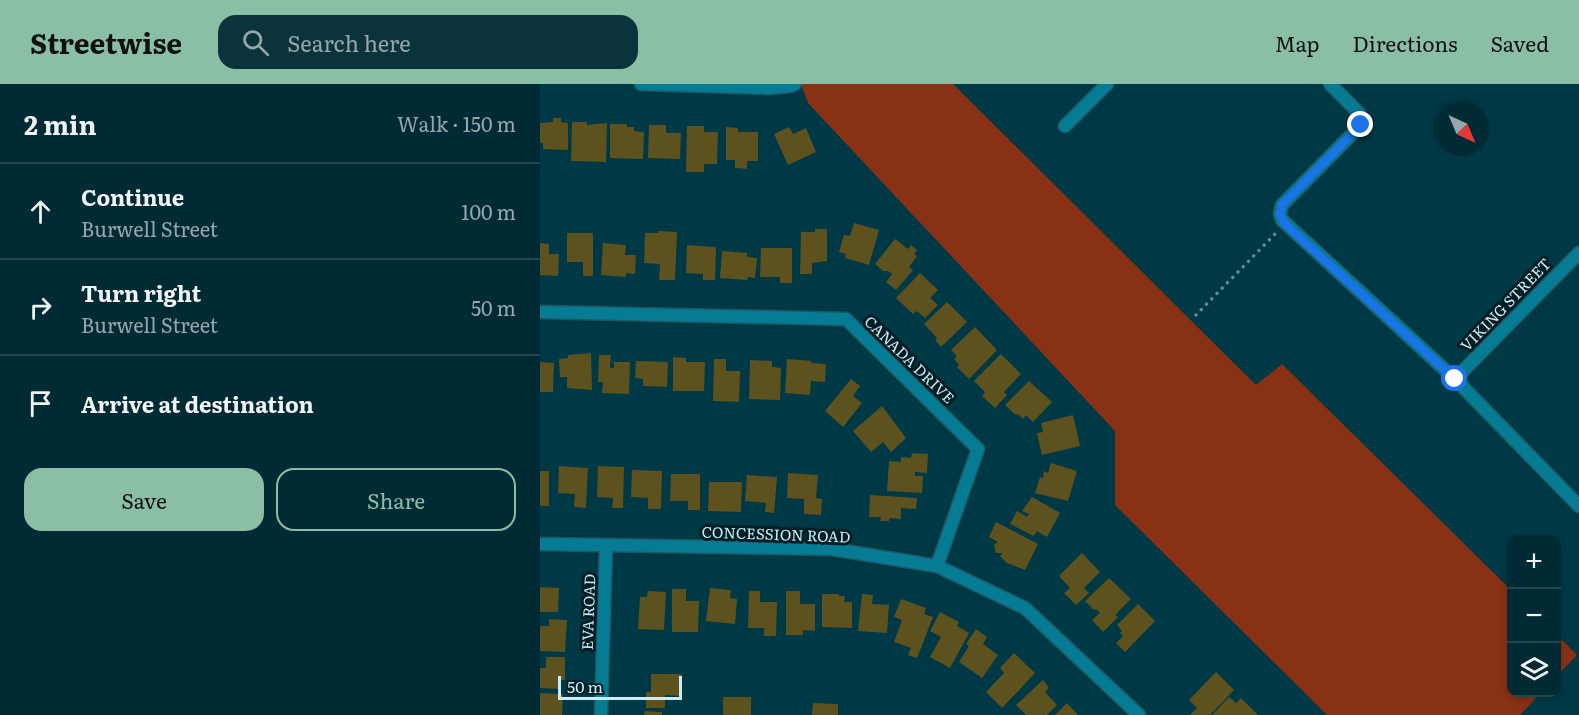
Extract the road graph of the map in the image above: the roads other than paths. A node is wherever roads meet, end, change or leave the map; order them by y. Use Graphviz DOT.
graph roads {
  1 [pos="641,84"];
  2 [pos="681,84"];
  3 [pos="795,84"];
  4 [pos="1107,84"];
  5 [pos="1330,84"];
  6 [pos="1065,126"];
  7 [pos="1579,253"];
  8 [pos="540,312"];
  9 [pos="1455,379"];
  10 [pos="1579,506"];
  11 [pos="540,544"];
  12 [pos="606,545"];
  13 [pos="937,566"];
  14 [pos="601,715"];
  15 [pos="1139,715"];
  1 -- 2 [label="street"];
  2 -- 3 [label="street"];
  4 -- 6 [label="street"];
  5 -- 9 [label="street"];
  7 -- 9 [label="street, VIKING STREET"];
  8 -- 13 [label="street, CANADA DRIVE"];
  9 -- 10 [label="street"];
  11 -- 12 [label="street, CONCESSION ROAD"];
  12 -- 13 [label="street, CONCESSION ROAD"];
  12 -- 14 [label="street, EVA ROAD"];
  13 -- 15 [label="street, CONCESSION ROAD"];
}
